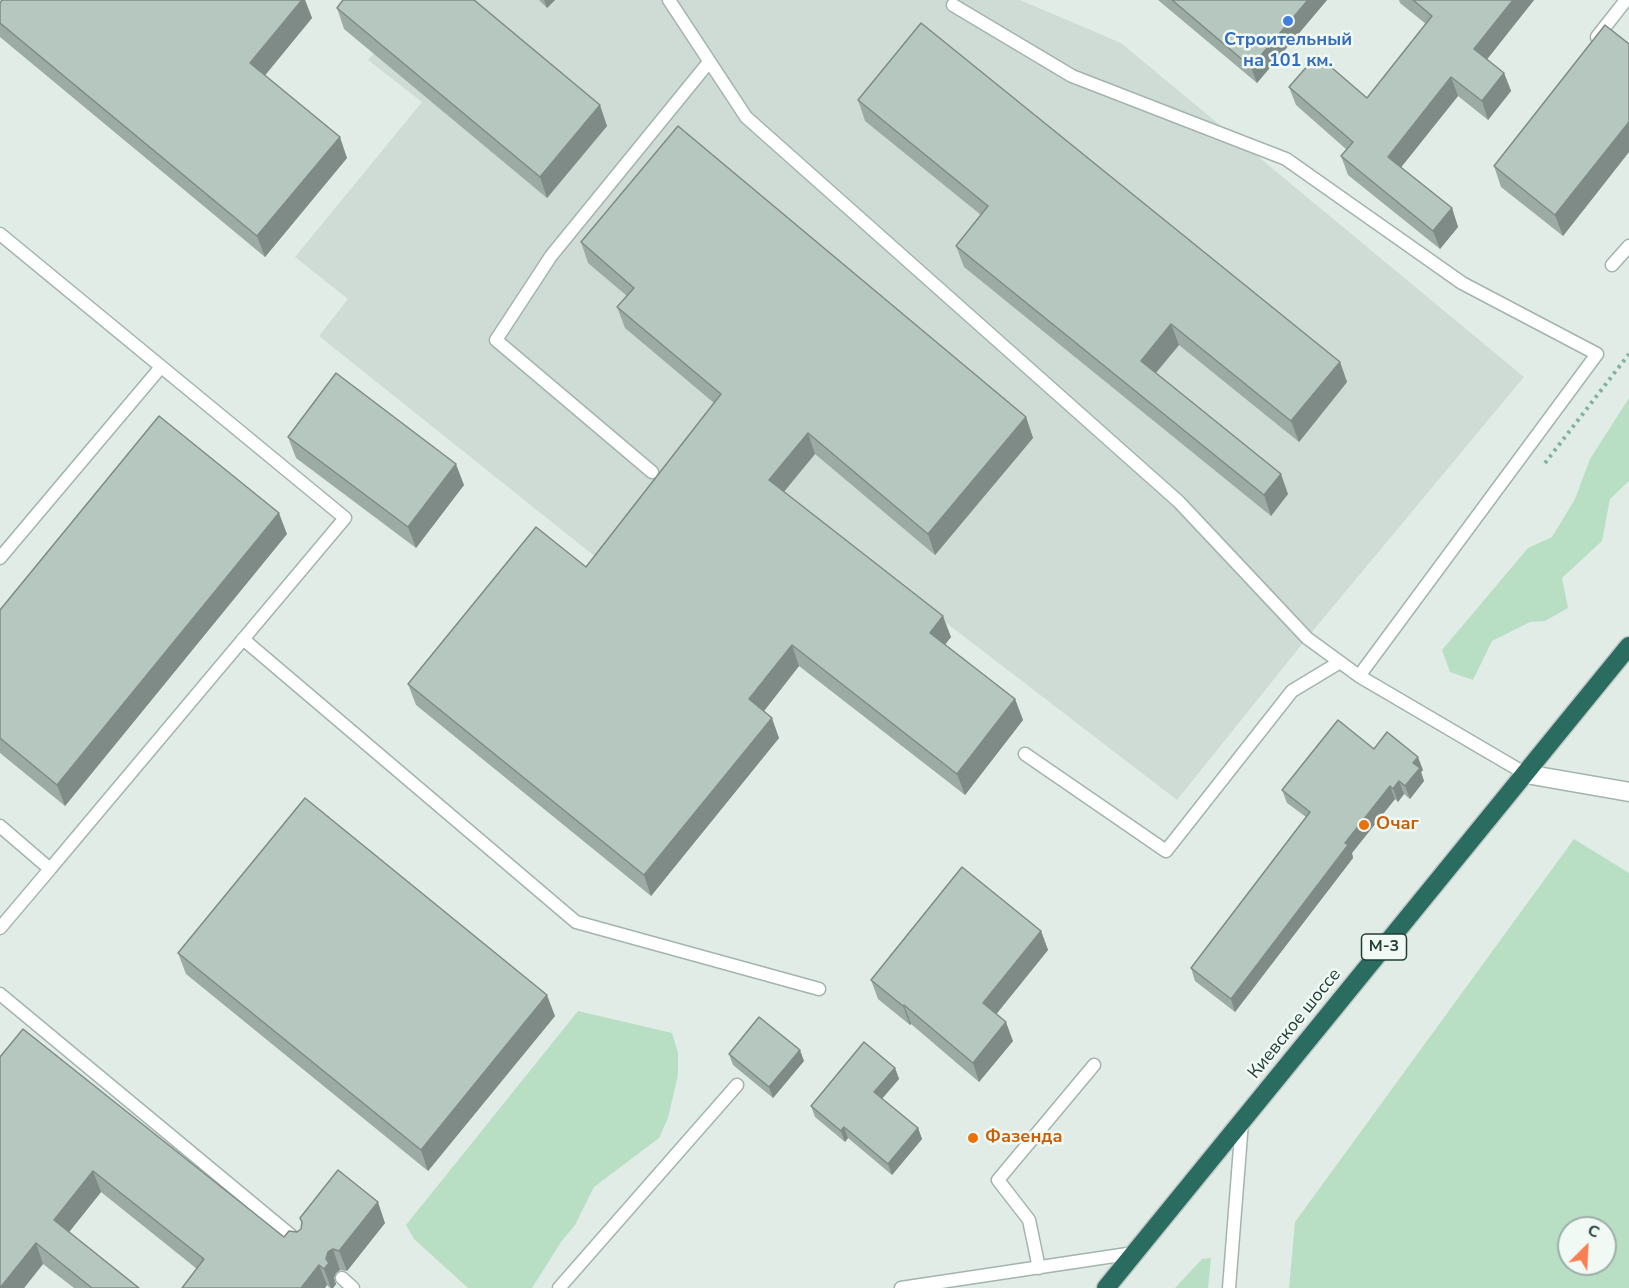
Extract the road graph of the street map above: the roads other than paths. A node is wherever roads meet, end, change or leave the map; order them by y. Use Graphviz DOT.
graph roads {
  1 [pos="669,0"];
  2 [pos="1626,0"];
  3 [pos="953,5"];
  4 [pos="1590,46"];
  5 [pos="709,62"];
  6 [pos="0,234"];
  7 [pos="1629,246"];
  8 [pos="1612,265"];
  9 [pos="161,367"];
  10 [pos="652,472"];
  11 [pos="0,558"];
  12 [pos="243,639"];
  13 [pos="1629,646"];
  14 [pos="1340,662"];
  15 [pos="1359,676"];
  16 [pos="1025,754"];
  17 [pos="1526,774"];
  18 [pos="1629,792"];
  19 [pos="0,826"];
  20 [pos="50,869"];
  21 [pos="0,928"];
  22 [pos="819,989"];
  23 [pos="0,994"];
  24 [pos="1094,1065"];
  25 [pos="737,1085"];
  26 [pos="1242,1121"];
  27 [pos="302,1245"];
  28 [pos="1134,1253"];
  29 [pos="1039,1268"];
  30 [pos="342,1278"];
  31 [pos="354,1288"];
  32 [pos="559,1288"];
  33 [pos="902,1288"];
  34 [pos="1106,1288"];
  35 [pos="1228,1288"];
  1 -- 5 [label="lane"];
  2 -- 4 [label="lane"];
  3 -- 15 [label="lane"];
  5 -- 10 [label="lane"];
  5 -- 14 [label="lane"];
  6 -- 9 [label="lane"];
  7 -- 8 [label="lane"];
  9 -- 11 [label="lane"];
  9 -- 12 [label="lane"];
  12 -- 20 [label="lane"];
  12 -- 22 [label="lane"];
  13 -- 17 [label="highway, Киевское шоссе / М-3"];
  14 -- 15 [label="lane"];
  14 -- 16 [label="lane"];
  15 -- 17 [label="lane"];
  17 -- 18 [label="street"];
  17 -- 26 [label="highway, Киевское шоссе / М-3"];
  19 -- 20 [label="lane"];
  20 -- 21 [label="lane"];
  23 -- 27 [label="lane"];
  24 -- 29 [label="lane"];
  25 -- 32 [label="lane"];
  26 -- 28 [label="highway, Киевское шоссе / М-3"];
  26 -- 35 [label="lane"];
  28 -- 29 [label="lane"];
  28 -- 34 [label="highway, Киевское шоссе / М-3"];
  29 -- 33 [label="lane"];
  30 -- 31 [label="lane"];
}
